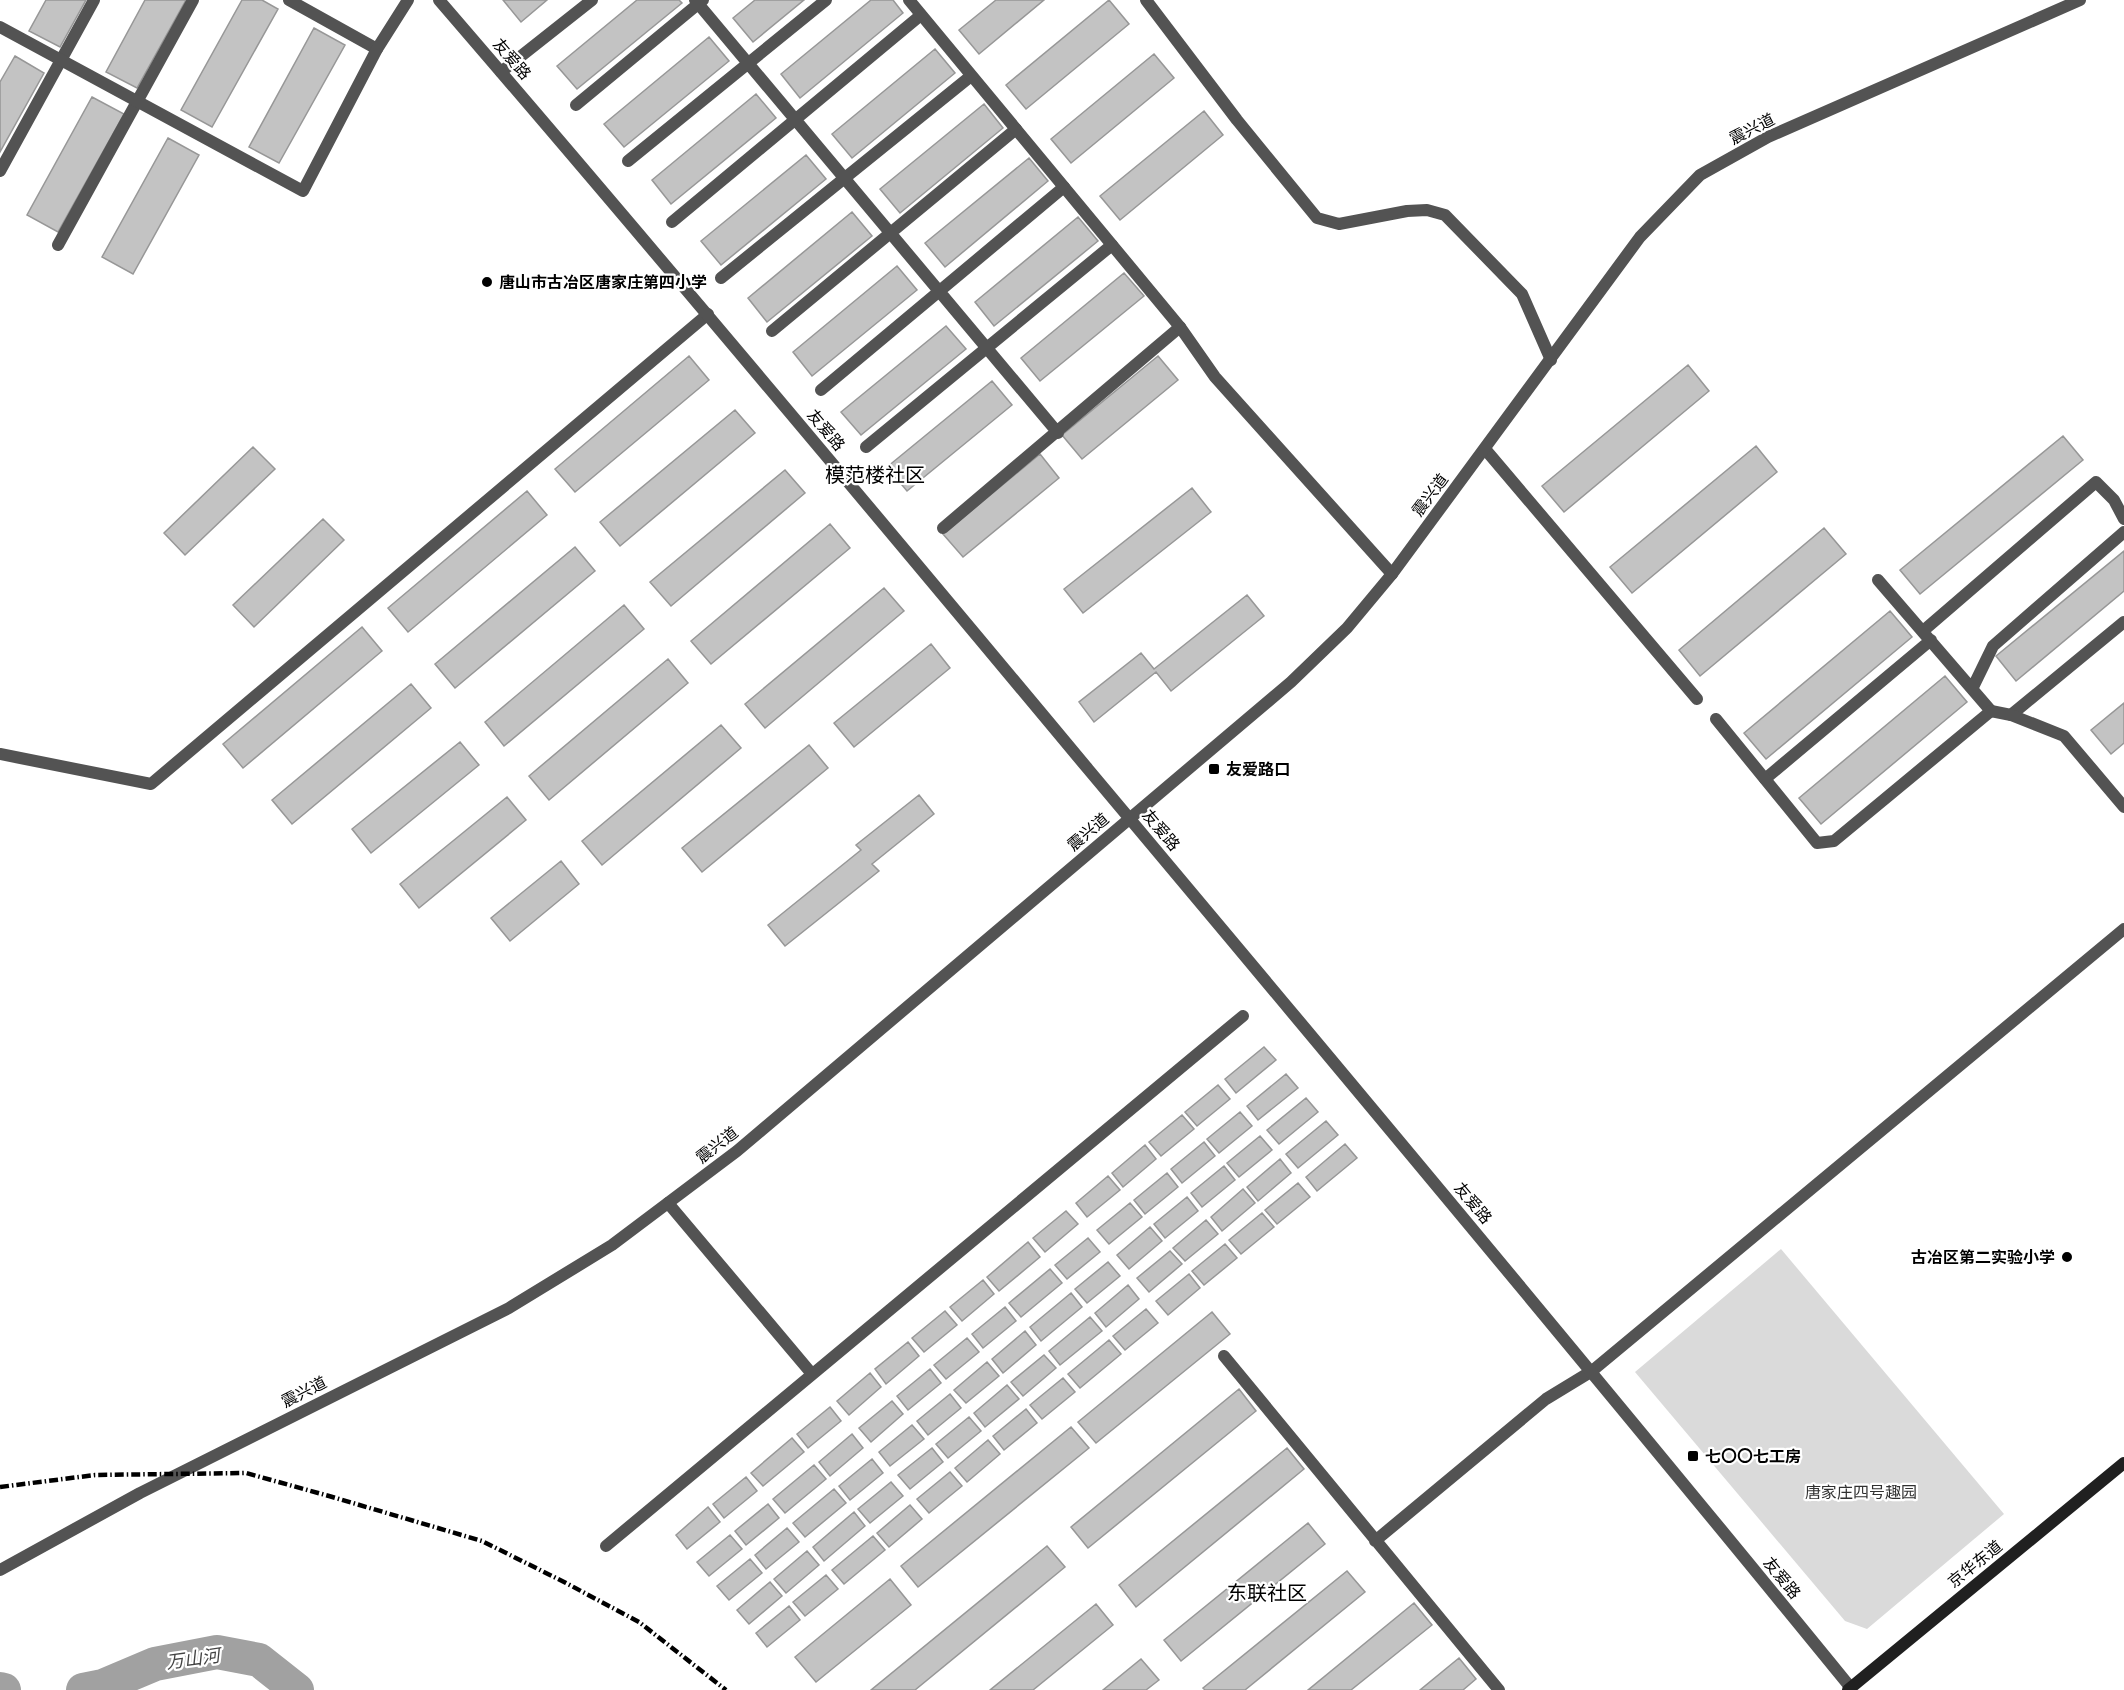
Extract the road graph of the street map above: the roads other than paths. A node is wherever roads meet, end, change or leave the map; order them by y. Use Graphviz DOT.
graph roads {
  1 [pos="94,0"];
  2 [pos="193,0"];
  3 [pos="289,0"];
  4 [pos="408,0"];
  5 [pos="439,0"];
  6 [pos="592,0"];
  7 [pos="826,0"];
  8 [pos="909,0"];
  9 [pos="1146,0"];
  10 [pos="2080,0"];
  11 [pos="699,1"];
  12 [pos="921,15"];
  13 [pos="0,27"];
  14 [pos="377,49"];
  15 [pos="61,60"];
  16 [pos="748,63"];
  17 [pos="501,72"];
  18 [pos="971,76"];
  19 [pos="137,101"];
  20 [pos="576,105"];
  21 [pos="796,120"];
  22 [pos="1016,129"];
  23 [pos="628,161"];
  24 [pos="0,171"];
  25 [pos="845,178"];
  26 [pos="1064,187"];
  27 [pos="672,222"];
  28 [pos="891,233"];
  29 [pos="58,245"];
  30 [pos="1112,245"];
  31 [pos="721,278"];
  32 [pos="939,291"];
  33 [pos="708,314"];
  34 [pos="1180,327"];
  35 [pos="772,331"];
  36 [pos="987,348"];
  37 [pos="1551,360"];
  38 [pos="821,390"];
  39 [pos="1058,433"];
  40 [pos="866,447"];
  41 [pos="1485,449"];
  42 [pos="2124,519"];
  43 [pos="943,528"];
  44 [pos="2124,532"];
  45 [pos="1392,574"];
  46 [pos="1878,580"];
  47 [pos="2124,621"];
  48 [pos="1927,636"];
  49 [pos="1973,687"];
  50 [pos="1697,699"];
  51 [pos="1991,711"];
  52 [pos="2011,715"];
  53 [pos="1716,719"];
  54 [pos="0,754"];
  55 [pos="1765,779"];
  56 [pos="2124,807"];
  57 [pos="1130,818"];
  58 [pos="2124,929"];
  59 [pos="1243,1016"];
  60 [pos="668,1203"];
  61 [pos="1224,1356"];
  62 [pos="1592,1371"];
  63 [pos="812,1374"];
  64 [pos="2124,1463"];
  65 [pos="1376,1540"];
  66 [pos="606,1546"];
  67 [pos="0,1570"];
  68 [pos="1849,1689"];
  69 [pos="1499,1690"];
  1 -- 15 [label="street"];
  2 -- 19 [label="street"];
  3 -- 14 [label="street"];
  4 -- 14 [label="street"];
  5 -- 17 [label="street, 友爱路"];
  6 -- 17 [label="street"];
  7 -- 16 [label="street"];
  8 -- 12 [label="street"];
  9 -- 37 [label="street"];
  10 -- 37 [label="street, 震兴道"];
  11 -- 16 [label="street"];
  11 -- 20 [label="street"];
  12 -- 18 [label="street"];
  12 -- 21 [label="street"];
  13 -- 15 [label="street"];
  14 -- 19 [label="street"];
  15 -- 19 [label="street"];
  15 -- 24 [label="street"];
  16 -- 21 [label="street"];
  16 -- 23 [label="street"];
  17 -- 33 [label="street, 友爱路"];
  18 -- 22 [label="street"];
  18 -- 25 [label="street"];
  19 -- 29 [label="street"];
  21 -- 25 [label="street"];
  21 -- 27 [label="street"];
  22 -- 26 [label="street"];
  22 -- 28 [label="street"];
  25 -- 28 [label="street"];
  25 -- 31 [label="street"];
  26 -- 30 [label="street"];
  26 -- 32 [label="street"];
  28 -- 32 [label="street"];
  28 -- 35 [label="street"];
  30 -- 34 [label="street"];
  30 -- 36 [label="street"];
  32 -- 36 [label="street"];
  32 -- 38 [label="street"];
  33 -- 54 [label="street"];
  33 -- 57 [label="street, 友爱路"];
  34 -- 39 [label="street"];
  34 -- 45 [label="street"];
  36 -- 39 [label="street"];
  36 -- 40 [label="street"];
  37 -- 41 [label="street, 震兴道"];
  39 -- 43 [label="street"];
  41 -- 45 [label="street, 震兴道"];
  41 -- 50 [label="street"];
  42 -- 48 [label="street"];
  44 -- 49 [label="street"];
  45 -- 57 [label="street, 震兴道"];
  46 -- 48 [label="street"];
  47 -- 52 [label="street"];
  48 -- 49 [label="street"];
  48 -- 55 [label="street"];
  49 -- 51 [label="street"];
  51 -- 52 [label="street"];
  51 -- 55 [label="street"];
  52 -- 56 [label="street"];
  53 -- 55 [label="street"];
  57 -- 60 [label="street, 震兴道"];
  57 -- 62 [label="street, 友爱路"];
  58 -- 62 [label="street"];
  59 -- 63 [label="street"];
  60 -- 63 [label="street"];
  60 -- 67 [label="street, 震兴道"];
  61 -- 65 [label="street"];
  62 -- 65 [label="street"];
  62 -- 68 [label="street, 友爱路"];
  63 -- 66 [label="street"];
  64 -- 68 [label="main road, 京华东道"];
  65 -- 69 [label="street"];
}
